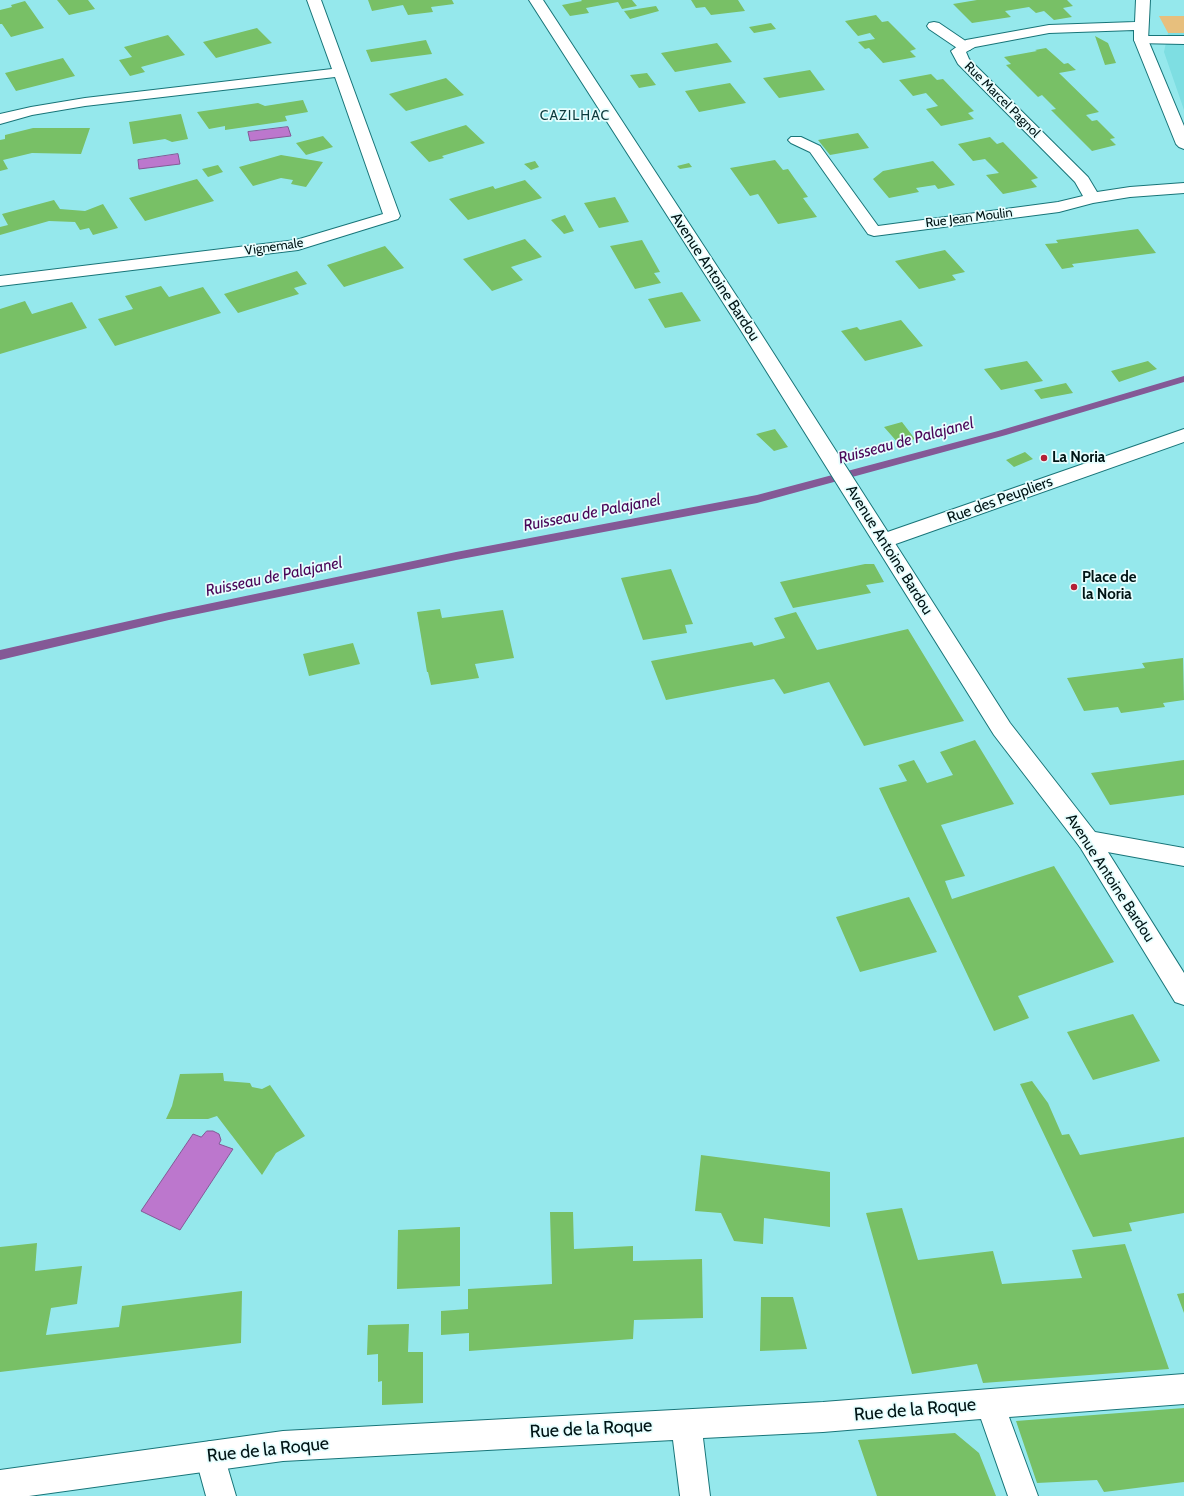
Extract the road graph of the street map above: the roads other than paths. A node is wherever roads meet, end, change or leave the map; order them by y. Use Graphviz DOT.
graph roads {
  1 [pos="314,0"];
  2 [pos="536,0"];
  3 [pos="1143,0"];
  4 [pos="934,26"];
  5 [pos="1142,33"];
  6 [pos="1184,40"];
  7 [pos="965,47"];
  8 [pos="340,72"];
  9 [pos="0,119"];
  10 [pos="796,140"];
  11 [pos="1184,144"];
  12 [pos="1184,188"];
  13 [pos="1092,198"];
  14 [pos="0,281"];
  15 [pos="1183,438"];
  16 [pos="883,541"];
  17 [pos="1088,840"];
  18 [pos="1184,857"];
  19 [pos="1184,994"];
  20 [pos="1184,1389"];
  21 [pos="990,1404"];
  22 [pos="686,1424"];
  23 [pos="210,1456"];
  24 [pos="0,1485"];
  25 [pos="221,1496"];
  26 [pos="695,1496"];
  27 [pos="1023,1496"];
  1 -- 8 [label="street, Vignemale"];
  2 -- 16 [label="street, Avenue Antoine Bardou"];
  3 -- 5 [label="street"];
  4 -- 7 [label="street"];
  5 -- 6 [label="street, Rue Marcel Pagnol"];
  5 -- 7 [label="street, Rue Marcel Pagnol"];
  5 -- 11 [label="street"];
  7 -- 13 [label="street, Rue Marcel Pagnol"];
  8 -- 9 [label="street"];
  8 -- 14 [label="street, Vignemale"];
  10 -- 13 [label="street, Rue Jean Moulin"];
  12 -- 13 [label="street, Rue Jean Moulin"];
  15 -- 16 [label="street, Rue des Peupliers"];
  16 -- 17 [label="street, Avenue Antoine Bardou"];
  17 -- 18 [label="street"];
  17 -- 19 [label="street, Avenue Antoine Bardou"];
  20 -- 21 [label="street, Rue de la Roque"];
  21 -- 22 [label="street, Rue de la Roque"];
  21 -- 27 [label="street"];
  22 -- 23 [label="street, Rue de la Roque"];
  22 -- 26 [label="street"];
  23 -- 24 [label="street, Rue de la Roque"];
  23 -- 25 [label="street"];
}
